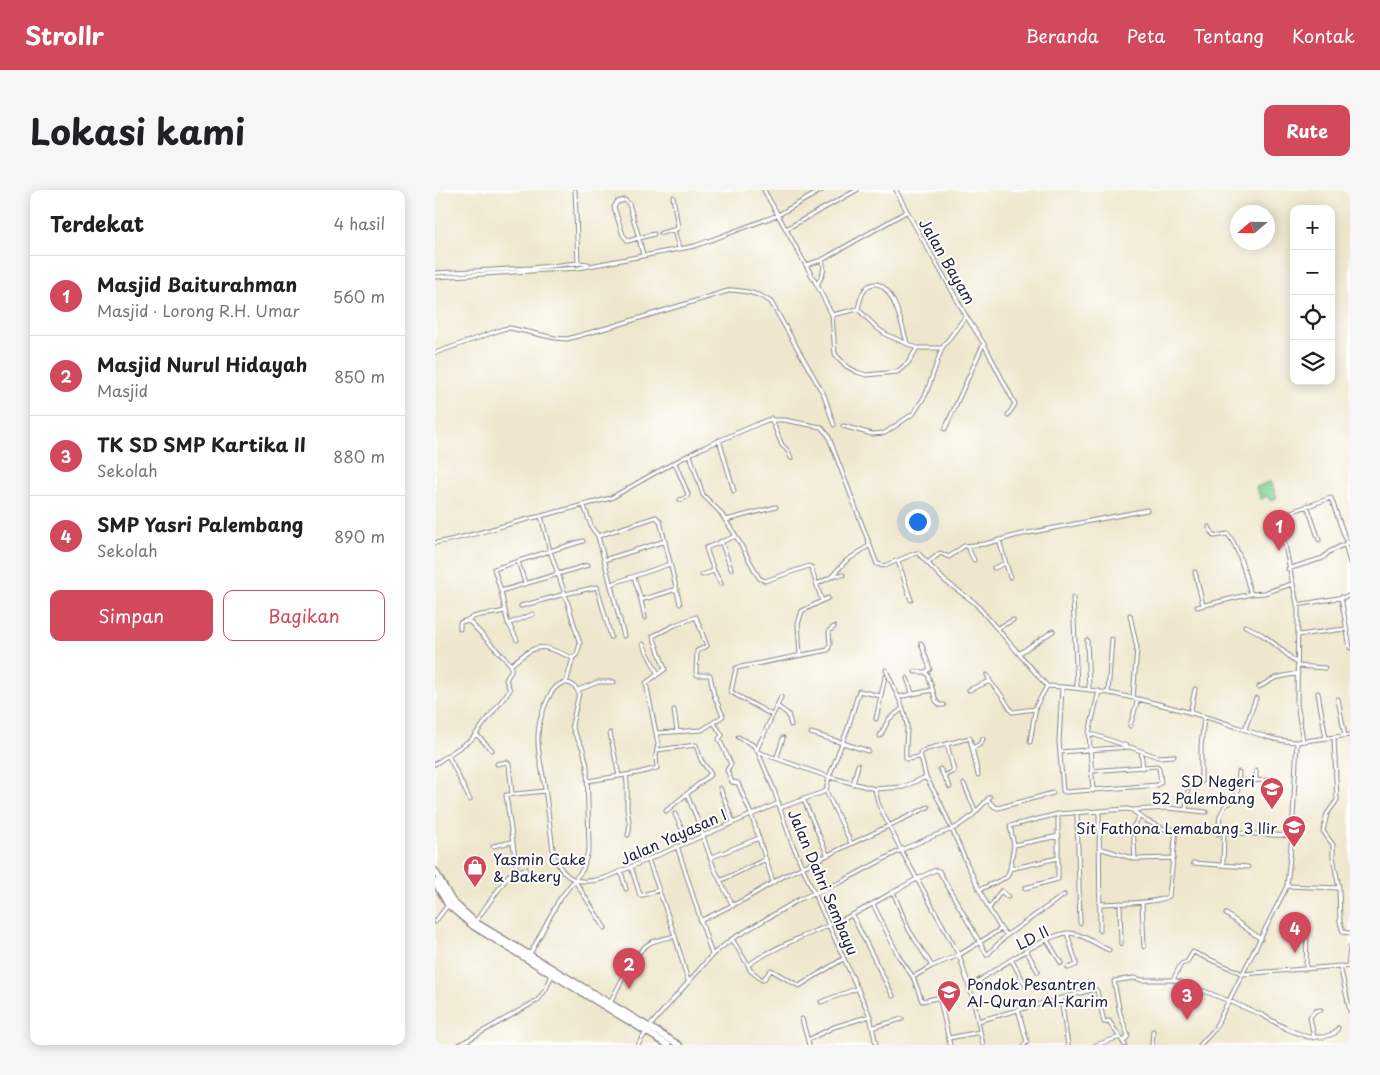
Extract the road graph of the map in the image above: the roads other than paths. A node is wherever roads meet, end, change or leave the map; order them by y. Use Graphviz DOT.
graph roads {
  1 [pos="575,190"];
  2 [pos="764,190"];
  3 [pos="822,190"];
  4 [pos="857,190"];
  5 [pos="896,190"];
  6 [pos="673,197"];
  7 [pos="907,212"];
  8 [pos="778,215"];
  9 [pos="785,229"];
  10 [pos="674,230"];
  11 [pos="661,233"];
  12 [pos="654,234"];
  13 [pos="639,238"];
  14 [pos="679,248"];
  15 [pos="643,255"];
  16 [pos="822,260"];
  17 [pos="578,263"];
  18 [pos="591,264"];
  19 [pos="806,265"];
  20 [pos="579,268"];
  21 [pos="435,273"];
  22 [pos="435,277"];
  23 [pos="817,284"];
  24 [pos="858,309"];
  25 [pos="832,315"];
  26 [pos="966,316"];
  27 [pos="907,344"];
  28 [pos="984,344"];
  29 [pos="917,348"];
  30 [pos="942,348"];
  31 [pos="435,353"];
  32 [pos="1008,415"];
  33 [pos="771,418"];
  34 [pos="835,426"];
  35 [pos="843,426"];
  36 [pos="945,429"];
  37 [pos="719,440"];
  38 [pos="691,455"];
  39 [pos="791,458"];
  40 [pos="675,463"];
  41 [pos="734,491"];
  42 [pos="680,500"];
  43 [pos="1307,505"];
  44 [pos="584,506"];
  45 [pos="776,508"];
  46 [pos="1147,510"];
  47 [pos="541,516"];
  48 [pos="725,520"];
  49 [pos="1209,527"];
  50 [pos="597,536"];
  51 [pos="736,536"];
  52 [pos="999,540"];
  53 [pos="1319,540"];
  54 [pos="583,541"];
  55 [pos="665,541"];
  56 [pos="721,541"];
  57 [pos="435,543"];
  58 [pos="1347,543"];
  59 [pos="870,545"];
  60 [pos="967,546"];
  61 [pos="550,551"];
  62 [pos="604,560"];
  63 [pos="974,560"];
  64 [pos="517,561"];
  65 [pos="898,561"];
  66 [pos="928,563"];
  67 [pos="1006,563"];
  68 [pos="1350,563"];
  69 [pos="670,564"];
  70 [pos="588,565"];
  71 [pos="994,568"];
  72 [pos="731,569"];
  73 [pos="1288,569"];
  74 [pos="714,571"];
  75 [pos="1195,572"];
  76 [pos="558,574"];
  77 [pos="843,575"];
  78 [pos="634,576"];
  79 [pos="702,576"];
  80 [pos="832,576"];
  81 [pos="1011,577"];
  82 [pos="525,583"];
  83 [pos="611,584"];
  84 [pos="721,584"];
  85 [pos="817,584"];
  86 [pos="1292,584"];
  87 [pos="677,589"];
  88 [pos="501,591"];
  89 [pos="565,594"];
  90 [pos="1251,594"];
  91 [pos="1350,596"];
  92 [pos="828,598"];
  93 [pos="1073,598"];
  94 [pos="1341,598"];
  95 [pos="641,600"];
  96 [pos="911,600"];
  97 [pos="822,601"];
  98 [pos="680,604"];
  99 [pos="1203,605"];
  100 [pos="1297,605"];
  101 [pos="521,606"];
  102 [pos="1197,607"];
  103 [pos="504,612"];
  104 [pos="533,614"];
  105 [pos="1130,615"];
  106 [pos="645,618"];
  107 [pos="466,620"];
  108 [pos="1013,620"];
  109 [pos="509,624"];
  110 [pos="1245,626"];
  111 [pos="834,627"];
  112 [pos="998,628"];
  113 [pos="460,629"];
  114 [pos="1345,629"];
  115 [pos="1053,631"];
  116 [pos="1298,635"];
  117 [pos="624,636"];
  118 [pos="611,637"];
  119 [pos="1112,639"];
  120 [pos="517,640"];
  121 [pos="1087,640"];
  122 [pos="921,643"];
  123 [pos="643,644"];
  124 [pos="1350,648"];
  125 [pos="1019,653"];
  126 [pos="800,655"];
  127 [pos="573,659"];
  128 [pos="511,665"];
  129 [pos="1298,665"];
  130 [pos="1325,668"];
  131 [pos="886,670"];
  132 [pos="915,672"];
  133 [pos="925,672"];
  134 [pos="1298,673"];
  135 [pos="658,674"];
  136 [pos="987,675"];
  137 [pos="885,677"];
  138 [pos="907,678"];
  139 [pos="990,681"];
  140 [pos="614,682"];
  141 [pos="566,683"];
  142 [pos="1047,686"];
  143 [pos="1062,687"];
  144 [pos="1077,687"];
  145 [pos="1259,687"];
  146 [pos="1089,689"];
  147 [pos="1195,689"];
  148 [pos="578,690"];
  149 [pos="933,690"];
  150 [pos="969,690"];
  151 [pos="1099,691"];
  152 [pos="913,693"];
  153 [pos="1108,693"];
  154 [pos="1317,693"];
  155 [pos="881,696"];
  156 [pos="781,697"];
  157 [pos="898,697"];
  158 [pos="1133,698"];
  159 [pos="1256,698"];
  160 [pos="1138,699"];
  161 [pos="1338,699"];
  162 [pos="944,705"];
  163 [pos="777,706"];
  164 [pos="903,709"];
  165 [pos="1035,709"];
  166 [pos="674,710"];
  167 [pos="1190,714"];
  168 [pos="772,715"];
  169 [pos="1204,717"];
  170 [pos="876,719"];
  171 [pos="714,723"];
  172 [pos="791,725"];
  173 [pos="1129,726"];
  174 [pos="1245,729"];
  175 [pos="677,731"];
  176 [pos="609,733"];
  177 [pos="657,733"];
  178 [pos="811,733"];
  179 [pos="1089,733"];
  180 [pos="476,734"];
  181 [pos="1350,735"];
  182 [pos="879,736"];
  183 [pos="1345,736"];
  184 [pos="738,737"];
  185 [pos="783,738"];
  186 [pos="1334,738"];
  187 [pos="983,739"];
  188 [pos="1326,739"];
  189 [pos="1303,741"];
  190 [pos="1030,742"];
  191 [pos="1297,742"];
  192 [pos="843,743"];
  193 [pos="947,744"];
  194 [pos="1130,747"];
  195 [pos="972,748"];
  196 [pos="491,750"];
  197 [pos="657,750"];
  198 [pos="757,750"];
  199 [pos="867,750"];
  200 [pos="1090,750"];
  201 [pos="1141,751"];
  202 [pos="1060,752"];
  203 [pos="448,756"];
  204 [pos="1174,756"];
  205 [pos="777,757"];
  206 [pos="920,757"];
  207 [pos="1158,757"];
  208 [pos="435,764"];
  209 [pos="497,764"];
  210 [pos="857,765"];
  211 [pos="1158,766"];
  212 [pos="1143,768"];
  213 [pos="939,769"];
  214 [pos="1091,771"];
  215 [pos="1256,771"];
  216 [pos="1239,772"];
  217 [pos="626,775"];
  218 [pos="977,775"];
  219 [pos="619,776"];
  220 [pos="944,776"];
  221 [pos="829,777"];
  222 [pos="926,777"];
  223 [pos="1256,780"];
  224 [pos="1270,780"];
  225 [pos="588,781"];
  226 [pos="1238,781"];
  227 [pos="1201,782"];
  228 [pos="853,784"];
  229 [pos="964,784"];
  230 [pos="950,787"];
  231 [pos="720,788"];
  232 [pos="875,789"];
  233 [pos="545,791"];
  234 [pos="826,791"];
  235 [pos="1093,791"];
  236 [pos="1188,791"];
  237 [pos="1053,793"];
  238 [pos="513,794"];
  239 [pos="687,795"];
  240 [pos="803,798"];
  241 [pos="470,800"];
  242 [pos="779,806"];
  243 [pos="928,807"];
  244 [pos="1185,809"];
  245 [pos="1132,810"];
  246 [pos="666,811"];
  247 [pos="976,812"];
  248 [pos="1099,812"];
  249 [pos="1206,812"];
  250 [pos="1077,813"];
  251 [pos="675,814"];
  252 [pos="751,814"];
  253 [pos="1058,814"];
  254 [pos="1140,816"];
  255 [pos="733,822"];
  256 [pos="889,826"];
  257 [pos="951,829"];
  258 [pos="1176,830"];
  259 [pos="1224,832"];
  260 [pos="1218,834"];
  261 [pos="629,835"];
  262 [pos="703,835"];
  263 [pos="1059,836"];
  264 [pos="1292,836"];
  265 [pos="759,838"];
  266 [pos="512,842"];
  267 [pos="688,842"];
  268 [pos="851,843"];
  269 [pos="1014,845"];
  270 [pos="493,846"];
  271 [pos="677,846"];
  272 [pos="1099,848"];
  273 [pos="901,850"];
  274 [pos="827,854"];
  275 [pos="710,858"];
  276 [pos="1058,858"];
  277 [pos="1174,858"];
  278 [pos="648,859"];
  279 [pos="766,859"];
  280 [pos="1135,859"];
  281 [pos="1193,863"];
  282 [pos="1223,865"];
  283 [pos="802,866"];
  284 [pos="631,867"];
  285 [pos="1248,867"];
  286 [pos="526,869"];
  287 [pos="1010,869"];
  288 [pos="435,871"];
  289 [pos="517,871"];
  290 [pos="621,872"];
  291 [pos="916,879"];
  292 [pos="575,881"];
  293 [pos="720,881"];
  294 [pos="435,882"];
  295 [pos="773,882"];
  296 [pos="1287,886"];
  297 [pos="1025,888"];
  298 [pos="1339,888"];
  299 [pos="626,889"];
  300 [pos="659,890"];
  301 [pos="979,890"];
  302 [pos="893,892"];
  303 [pos="813,893"];
  304 [pos="1064,894"];
  305 [pos="1008,897"];
  306 [pos="1142,902"];
  307 [pos="450,903"];
  308 [pos="1120,903"];
  309 [pos="873,904"];
  310 [pos="1099,904"];
  311 [pos="733,906"];
  312 [pos="989,909"];
  313 [pos="1226,914"];
  314 [pos="852,915"];
  315 [pos="701,921"];
  316 [pos="435,922"];
  317 [pos="475,922"];
  318 [pos="1080,922"];
  319 [pos="828,926"];
  320 [pos="605,928"];
  321 [pos="1001,929"];
  322 [pos="1100,931"];
  323 [pos="1307,932"];
  324 [pos="1350,932"];
  325 [pos="1067,933"];
  326 [pos="1007,935"];
  327 [pos="675,936"];
  328 [pos="732,939"];
  329 [pos="1261,939"];
  330 [pos="1047,940"];
  331 [pos="980,943"];
  332 [pos="1121,944"];
  333 [pos="1350,946"];
  334 [pos="1143,947"];
  335 [pos="1109,950"];
  336 [pos="1027,952"];
  337 [pos="712,955"];
  338 [pos="959,955"];
  339 [pos="528,957"];
  340 [pos="843,959"];
  341 [pos="1012,960"];
  342 [pos="1061,963"];
  343 [pos="748,965"];
  344 [pos="932,966"];
  345 [pos="1340,966"];
  346 [pos="1349,967"];
  347 [pos="1068,968"];
  348 [pos="1306,968"];
  349 [pos="1038,972"];
  350 [pos="1243,974"];
  351 [pos="551,975"];
  352 [pos="913,977"];
  353 [pos="1173,980"];
  354 [pos="688,981"];
  355 [pos="1026,986"];
  356 [pos="969,987"];
  357 [pos="858,988"];
  358 [pos="893,996"];
  359 [pos="1061,999"];
  360 [pos="1229,1001"];
  361 [pos="821,1002"];
  362 [pos="610,1003"];
  363 [pos="1018,1009"];
  364 [pos="1321,1010"];
  365 [pos="1350,1011"];
  366 [pos="870,1016"];
  367 [pos="802,1019"];
  368 [pos="902,1019"];
  369 [pos="978,1021"];
  370 [pos="873,1028"];
  371 [pos="1338,1028"];
  372 [pos="647,1029"];
  373 [pos="1153,1030"];
  374 [pos="980,1032"];
  375 [pos="949,1038"];
  376 [pos="1120,1038"];
  377 [pos="1314,1038"];
  378 [pos="808,1040"];
  379 [pos="1124,1043"];
  380 [pos="459,1045"];
  381 [pos="638,1045"];
  382 [pos="668,1045"];
  383 [pos="679,1045"];
  384 [pos="809,1045"];
  385 [pos="876,1045"];
  386 [pos="950,1045"];
  387 [pos="983,1045"];
  388 [pos="1024,1045"];
  389 [pos="1068,1045"];
  390 [pos="1096,1045"];
  391 [pos="1152,1045"];
  392 [pos="1200,1045"];
  1 -- 17 [label="street"];
  2 -- 8 [label="street"];
  3 -- 8 [label="street"];
  4 -- 9 [label="street"];
  5 -- 7 [label="street, Jalan Bayam"];
  6 -- 10 [label="street"];
  7 -- 16 [label="street"];
  7 -- 26 [label="street, Jalan Bayam"];
  8 -- 9 [label="street"];
  8 -- 14 [label="street"];
  9 -- 19 [label="street"];
  10 -- 11 [label="street"];
  10 -- 14 [label="street"];
  12 -- 13 [label="street"];
  13 -- 13 [label="street"];
  13 -- 15 [label="street"];
  14 -- 15 [label="street"];
  15 -- 18 [label="street"];
  16 -- 19 [label="street"];
  16 -- 23 [label="street"];
  17 -- 18 [label="street"];
  17 -- 20 [label="street"];
  17 -- 21 [label="street"];
  18 -- 20 [label="street"];
  19 -- 23 [label="street"];
  20 -- 22 [label="street"];
  23 -- 25 [label="street"];
  24 -- 25 [label="street"];
  24 -- 27 [label="street"];
  24 -- 27 [label="street"];
  25 -- 29 [label="street"];
  26 -- 28 [label="street, Jalan Bayam"];
  26 -- 30 [label="street"];
  27 -- 29 [label="street"];
  28 -- 32 [label="street, Jalan Bayam"];
  28 -- 36 [label="street"];
  29 -- 30 [label="street"];
  30 -- 35 [label="street"];
  31 -- 34 [label="street"];
  33 -- 37 [label="street"];
  33 -- 39 [label="street"];
  33 -- 59 [label="street"];
  37 -- 38 [label="street"];
  37 -- 41 [label="street"];
  38 -- 40 [label="street"];
  38 -- 48 [label="street"];
  40 -- 42 [label="street"];
  40 -- 44 [label="street"];
  43 -- 53 [label="street"];
  43 -- 58 [label="street"];
  43 -- 73 [label="street"];
  44 -- 47 [label="street"];
  44 -- 50 [label="street"];
  45 -- 48 [label="street"];
  46 -- 52 [label="street"];
  47 -- 57 [label="street"];
  47 -- 61 [label="street"];
  48 -- 51 [label="street"];
  49 -- 90 [label="street"];
  50 -- 55 [label="street"];
  50 -- 62 [label="street"];
  51 -- 56 [label="street"];
  51 -- 85 [label="street"];
  52 -- 60 [label="street"];
  52 -- 67 [label="street"];
  54 -- 61 [label="street"];
  55 -- 62 [label="street"];
  55 -- 69 [label="street"];
  56 -- 72 [label="street"];
  56 -- 74 [label="street"];
  58 -- 68 [label="street"];
  58 -- 73 [label="street"];
  59 -- 65 [label="street"];
  59 -- 80 [label="street"];
  60 -- 63 [label="street"];
  60 -- 66 [label="street"];
  61 -- 64 [label="street"];
  61 -- 76 [label="street"];
  62 -- 83 [label="street"];
  64 -- 82 [label="street"];
  64 -- 88 [label="street"];
  65 -- 66 [label="street"];
  65 -- 96 [label="street"];
  66 -- 112 [label="street"];
  67 -- 71 [label="street"];
  67 -- 81 [label="street"];
  69 -- 78 [label="street"];
  69 -- 87 [label="street"];
  70 -- 76 [label="street"];
  73 -- 86 [label="street"];
  74 -- 79 [label="street"];
  74 -- 84 [label="street"];
  75 -- 99 [label="street"];
  76 -- 82 [label="street"];
  76 -- 89 [label="street"];
  77 -- 80 [label="street"];
  78 -- 83 [label="street"];
  78 -- 95 [label="street"];
  80 -- 85 [label="street"];
  82 -- 88 [label="street"];
  83 -- 117 [label="street"];
  85 -- 97 [label="street"];
  86 -- 90 [label="street"];
  86 -- 100 [label="street"];
  87 -- 95 [label="street"];
  87 -- 98 [label="street"];
  88 -- 103 [label="street"];
  89 -- 101 [label="street"];
  89 -- 118 [label="street"];
  89 -- 127 [label="street"];
  90 -- 99 [label="street"];
  91 -- 94 [label="street"];
  92 -- 97 [label="street"];
  93 -- 144 [label="street"];
  94 -- 100 [label="street"];
  94 -- 114 [label="street"];
  95 -- 106 [label="street"];
  97 -- 126 [label="street"];
  99 -- 102 [label="street"];
  100 -- 116 [label="street"];
  103 -- 107 [label="street"];
  103 -- 109 [label="street"];
  104 -- 109 [label="street"];
  105 -- 158 [label="street"];
  107 -- 113 [label="street"];
  107 -- 128 [label="street"];
  108 -- 112 [label="street"];
  109 -- 120 [label="street"];
  110 -- 129 [label="street"];
  111 -- 126 [label="street"];
  112 -- 125 [label="street"];
  114 -- 116 [label="street"];
  114 -- 124 [label="street"];
  115 -- 125 [label="street"];
  116 -- 129 [label="street"];
  119 -- 153 [label="street"];
  121 -- 146 [label="street"];
  122 -- 133 [label="street"];
  123 -- 135 [label="street"];
  125 -- 142 [label="street"];
  126 -- 168 [label="street"];
  127 -- 128 [label="street"];
  127 -- 141 [label="street"];
  128 -- 180 [label="street"];
  129 -- 130 [label="street"];
  129 -- 134 [label="street"];
  131 -- 157 [label="street"];
  132 -- 133 [label="street"];
  133 -- 149 [label="street"];
  134 -- 145 [label="street"];
  134 -- 189 [label="street"];
  135 -- 171 [label="street"];
  135 -- 177 [label="street"];
  136 -- 139 [label="street"];
  137 -- 155 [label="street"];
  138 -- 152 [label="street"];
  139 -- 150 [label="street"];
  139 -- 165 [label="street"];
  140 -- 148 [label="street"];
  141 -- 148 [label="street"];
  141 -- 233 [label="street"];
  142 -- 143 [label="street"];
  142 -- 165 [label="street"];
  143 -- 144 [label="street"];
  143 -- 202 [label="street"];
  144 -- 146 [label="street"];
  146 -- 151 [label="street"];
  147 -- 167 [label="street"];
  148 -- 225 [label="street"];
  149 -- 152 [label="street"];
  149 -- 162 [label="street"];
  151 -- 153 [label="street"];
  151 -- 179 [label="street"];
  152 -- 157 [label="street"];
  153 -- 158 [label="street"];
  154 -- 188 [label="street"];
  155 -- 170 [label="street"];
  155 -- 192 [label="street"];
  156 -- 163 [label="street"];
  157 -- 164 [label="street"];
  158 -- 160 [label="street"];
  159 -- 174 [label="street"];
  160 -- 167 [label="street"];
  160 -- 173 [label="street"];
  161 -- 183 [label="street"];
  163 -- 168 [label="street"];
  163 -- 172 [label="street"];
  164 -- 182 [label="street"];
  164 -- 206 [label="street"];
  165 -- 190 [label="street"];
  166 -- 175 [label="street"];
  167 -- 169 [label="street"];
  168 -- 198 [label="street"];
  169 -- 174 [label="street"];
  169 -- 227 [label="street"];
  171 -- 175 [label="street"];
  171 -- 252 [label="street"];
  174 -- 191 [label="street"];
  175 -- 177 [label="street"];
  176 -- 219 [label="street"];
  177 -- 197 [label="street"];
  178 -- 192 [label="street"];
  179 -- 194 [label="street"];
  179 -- 200 [label="street"];
  180 -- 196 [label="street"];
  180 -- 203 [label="street"];
  181 -- 183 [label="street"];
  183 -- 186 [label="street"];
  184 -- 198 [label="street"];
  185 -- 205 [label="street"];
  186 -- 188 [label="street"];
  186 -- 298 [label="street"];
  187 -- 195 [label="street"];
  188 -- 189 [label="street"];
  189 -- 191 [label="street"];
  191 -- 264 [label="street"];
  192 -- 199 [label="street"];
  192 -- 221 [label="street"];
  193 -- 195 [label="street"];
  193 -- 206 [label="street"];
  193 -- 220 [label="street"];
  194 -- 200 [label="street"];
  194 -- 201 [label="street"];
  195 -- 218 [label="street"];
  197 -- 217 [label="street"];
  197 -- 239 [label="street"];
  198 -- 205 [label="street"];
  198 -- 242 [label="street, Jalan Dahri Sembayu"];
  200 -- 202 [label="street"];
  200 -- 214 [label="street"];
  201 -- 207 [label="street"];
  201 -- 212 [label="street"];
  202 -- 235 [label="street"];
  203 -- 208 [label="street"];
  203 -- 241 [label="street"];
  204 -- 207 [label="street"];
  205 -- 221 [label="street"];
  206 -- 222 [label="street"];
  207 -- 211 [label="street"];
  209 -- 238 [label="street"];
  210 -- 228 [label="street"];
  211 -- 212 [label="street"];
  211 -- 235 [label="street"];
  212 -- 214 [label="street"];
  213 -- 220 [label="street"];
  214 -- 235 [label="street"];
  215 -- 223 [label="street"];
  216 -- 226 [label="street"];
  217 -- 219 [label="street"];
  217 -- 261 [label="street"];
  219 -- 225 [label="street"];
  220 -- 230 [label="street"];
  221 -- 228 [label="street"];
  221 -- 234 [label="street"];
  222 -- 232 [label="street"];
  222 -- 257 [label="street"];
  223 -- 224 [label="street"];
  223 -- 226 [label="street"];
  225 -- 292 [label="street"];
  226 -- 260 [label="street"];
  228 -- 232 [label="street"];
  229 -- 247 [label="street"];
  231 -- 255 [label="street"];
  232 -- 256 [label="street"];
  233 -- 238 [label="street"];
  233 -- 292 [label="street"];
  234 -- 240 [label="street, Jalan Yayasan I"];
  234 -- 268 [label="street"];
  236 -- 244 [label="street"];
  237 -- 247 [label="street"];
  238 -- 266 [label="street"];
  239 -- 246 [label="street"];
  239 -- 262 [label="street"];
  240 -- 242 [label="street, Jalan Yayasan I"];
  240 -- 274 [label="street"];
  242 -- 252 [label="street, Jalan Yayasan I"];
  242 -- 283 [label="street, Jalan Dahri Sembayu"];
  243 -- 256 [label="street"];
  244 -- 245 [label="street"];
  244 -- 249 [label="street"];
  245 -- 248 [label="street"];
  245 -- 254 [label="street"];
  247 -- 257 [label="street"];
  248 -- 250 [label="street"];
  248 -- 272 [label="street"];
  250 -- 253 [label="street"];
  250 -- 318 [label="street"];
  251 -- 267 [label="street"];
  252 -- 255 [label="street, Jalan Yayasan I"];
  252 -- 265 [label="street"];
  253 -- 263 [label="street"];
  253 -- 269 [label="street"];
  254 -- 258 [label="street"];
  254 -- 280 [label="street"];
  255 -- 262 [label="street, Jalan Yayasan I"];
  256 -- 268 [label="street"];
  256 -- 273 [label="street"];
  257 -- 273 [label="street"];
  257 -- 301 [label="street"];
  258 -- 260 [label="street"];
  258 -- 277 [label="street"];
  259 -- 260 [label="street"];
  259 -- 264 [label="street"];
  259 -- 282 [label="street"];
  262 -- 267 [label="street, Jalan Yayasan I"];
  262 -- 275 [label="street"];
  263 -- 269 [label="street"];
  263 -- 276 [label="street"];
  264 -- 296 [label="street"];
  265 -- 275 [label="street"];
  265 -- 279 [label="street"];
  266 -- 270 [label="street"];
  266 -- 289 [label="street"];
  267 -- 271 [label="street, Jalan Yayasan I"];
  268 -- 274 [label="street"];
  269 -- 287 [label="street"];
  271 -- 278 [label="street, Jalan Yayasan I"];
  271 -- 315 [label="street"];
  272 -- 280 [label="street"];
  272 -- 310 [label="street"];
  273 -- 291 [label="street"];
  273 -- 303 [label="street"];
  274 -- 283 [label="street"];
  275 -- 293 [label="street"];
  276 -- 287 [label="street"];
  276 -- 297 [label="street"];
  277 -- 280 [label="street"];
  277 -- 306 [label="street"];
  278 -- 284 [label="street, Jalan Yayasan I"];
  278 -- 300 [label="street"];
  279 -- 293 [label="street"];
  279 -- 295 [label="street"];
  281 -- 282 [label="street"];
  282 -- 285 [label="street"];
  283 -- 295 [label="street"];
  283 -- 303 [label="street, Jalan Dahri Sembayu"];
  284 -- 290 [label="street, Jalan Yayasan I"];
  284 -- 300 [label="street"];
  286 -- 289 [label="street"];
  287 -- 301 [label="street"];
  288 -- 307 [label="highway"];
  289 -- 317 [label="street"];
  290 -- 292 [label="street, Jalan Yayasan I"];
  290 -- 299 [label="street"];
  291 -- 302 [label="street"];
  291 -- 331 [label="street"];
  291 -- 338 [label="street"];
  292 -- 320 [label="street"];
  292 -- 339 [label="street"];
  293 -- 311 [label="street"];
  294 -- 307 [label="highway"];
  295 -- 311 [label="street"];
  296 -- 298 [label="street"];
  296 -- 329 [label="street"];
  298 -- 324 [label="street"];
  300 -- 327 [label="street"];
  301 -- 312 [label="street"];
  302 -- 309 [label="street"];
  302 -- 344 [label="street"];
  303 -- 319 [label="street, Jalan Dahri Sembayu"];
  303 -- 328 [label="street"];
  304 -- 326 [label="street"];
  305 -- 312 [label="street"];
  306 -- 308 [label="street"];
  306 -- 334 [label="street"];
  307 -- 316 [label="street"];
  307 -- 317 [label="highway"];
  307 -- 339 [label="highway"];
  308 -- 310 [label="street"];
  308 -- 332 [label="street"];
  309 -- 314 [label="street"];
  309 -- 352 [label="street"];
  310 -- 322 [label="street"];
  311 -- 315 [label="street"];
  312 -- 321 [label="street"];
  313 -- 329 [label="street"];
  314 -- 319 [label="street"];
  314 -- 358 [label="street"];
  315 -- 337 [label="street"];
  317 -- 339 [label="highway"];
  319 -- 340 [label="street, Jalan Dahri Sembayu"];
  319 -- 343 [label="street"];
  321 -- 326 [label="street"];
  321 -- 331 [label="street"];
  323 -- 348 [label="street"];
  325 -- 330 [label="street, LD II"];
  325 -- 335 [label="street, LD II"];
  325 -- 347 [label="street"];
  326 -- 331 [label="street"];
  327 -- 354 [label="street"];
  327 -- 362 [label="street"];
  328 -- 337 [label="street"];
  328 -- 343 [label="street"];
  329 -- 350 [label="street"];
  330 -- 336 [label="street, LD II"];
  330 -- 342 [label="street"];
  331 -- 338 [label="street"];
  333 -- 346 [label="street"];
  336 -- 341 [label="street, LD II"];
  336 -- 349 [label="street"];
  337 -- 354 [label="street"];
  338 -- 344 [label="street"];
  338 -- 356 [label="street"];
  339 -- 351 [label="highway"];
  339 -- 362 [label="highway"];
  340 -- 343 [label="street"];
  340 -- 357 [label="street, Jalan Dahri Sembayu"];
  341 -- 355 [label="street"];
  341 -- 356 [label="street, LD II"];
  344 -- 352 [label="street"];
  345 -- 346 [label="street"];
  345 -- 348 [label="street"];
  345 -- 365 [label="street"];
  348 -- 350 [label="street"];
  350 -- 353 [label="street"];
  350 -- 360 [label="street"];
  351 -- 372 [label="highway"];
  351 -- 380 [label="street"];
  352 -- 375 [label="street"];
  353 -- 360 [label="street"];
  353 -- 379 [label="street"];
  354 -- 372 [label="street"];
  356 -- 369 [label="street"];
  357 -- 361 [label="street"];
  357 -- 366 [label="street, Jalan Dahri Sembayu"];
  359 -- 363 [label="street"];
  359 -- 376 [label="street"];
  359 -- 389 [label="street"];
  360 -- 377 [label="street"];
  360 -- 392 [label="street"];
  362 -- 372 [label="highway"];
  363 -- 369 [label="street"];
  363 -- 388 [label="street"];
  364 -- 377 [label="street"];
  366 -- 370 [label="street, Jalan Dahri Sembayu"];
  366 -- 378 [label="street"];
  367 -- 378 [label="street"];
  368 -- 370 [label="street"];
  369 -- 374 [label="street"];
  370 -- 385 [label="street, Jalan Dahri Sembayu"];
  371 -- 377 [label="street"];
  372 -- 381 [label="street"];
  372 -- 382 [label="highway"];
  372 -- 383 [label="highway"];
  373 -- 391 [label="street"];
  374 -- 375 [label="street"];
  374 -- 387 [label="street"];
  375 -- 386 [label="street"];
  376 -- 379 [label="street"];
  376 -- 390 [label="street"];
  378 -- 384 [label="street"];
}
